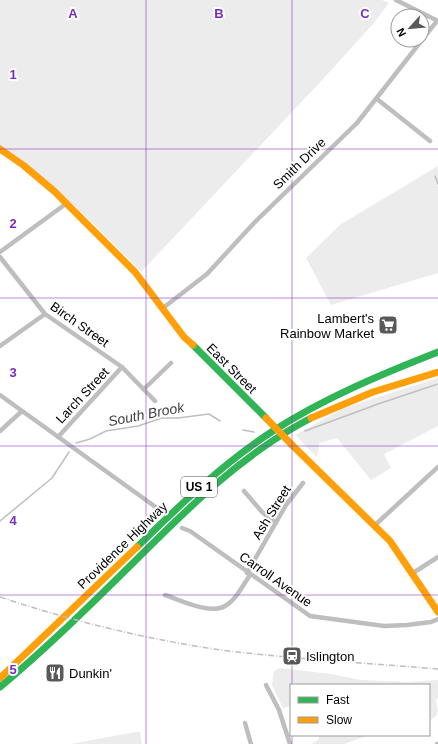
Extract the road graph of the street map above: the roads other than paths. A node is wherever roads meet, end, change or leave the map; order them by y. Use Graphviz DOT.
graph roads {
  1 [pos="396,0"];
  2 [pos="438,21"];
  3 [pos="377,99"];
  4 [pos="430,141"];
  5 [pos="0,149"];
  6 [pos="67,203"];
  7 [pos="0,252"];
  8 [pos="0,257"];
  9 [pos="163,308"];
  10 [pos="44,314"];
  11 [pos="0,346"];
  12 [pos="438,352"];
  13 [pos="171,363"];
  14 [pos="122,368"];
  15 [pos="438,372"];
  16 [pos="144,389"];
  17 [pos="0,395"];
  18 [pos="155,400"];
  19 [pos="22,411"];
  20 [pos="0,431"];
  21 [pos="58,437"];
  22 [pos="438,468"];
  23 [pos="303,483"];
  24 [pos="244,491"];
  25 [pos="157,508"];
  26 [pos="276,523"];
  27 [pos="374,526"];
  28 [pos="182,528"];
  29 [pos="438,557"];
  30 [pos="414,573"];
  31 [pos="249,574"];
  32 [pos="165,595"];
  33 [pos="438,612"];
  34 [pos="438,619"];
  35 [pos="1,676"];
  36 [pos="266,686"];
  37 [pos="0,687"];
  38 [pos="245,723"];
  39 [pos="251,744"];
  40 [pos="290,744"];
  1 -- 2 [label="street"];
  2 -- 3 [label="street, Smith Drive"];
  3 -- 4 [label="street"];
  3 -- 9 [label="street, Smith Drive"];
  5 -- 6 [label="main road, East Street"];
  6 -- 7 [label="street"];
  6 -- 9 [label="main road, East Street"];
  8 -- 10 [label="street, Birch Street"];
  9 -- 27 [label="main road, East Street, bridge"];
  10 -- 11 [label="street"];
  10 -- 14 [label="street, Birch Street"];
  12 -- 35 [label="main road, Providence Highway / US 1"];
  13 -- 16 [label="street"];
  14 -- 16 [label="street, Birch Street"];
  14 -- 21 [label="street, Larch Street"];
  15 -- 37 [label="main road, Providence Highway / US 1"];
  16 -- 18 [label="street, Birch Street"];
  17 -- 19 [label="street"];
  19 -- 20 [label="street"];
  19 -- 21 [label="street"];
  21 -- 25 [label="street"];
  22 -- 27 [label="street"];
  23 -- 26 [label="street, Ash Street"];
  24 -- 26 [label="street"];
  26 -- 31 [label="street, Ash Street"];
  27 -- 30 [label="main road, East Street"];
  28 -- 31 [label="street, Carroll Avenue"];
  29 -- 30 [label="street"];
  30 -- 33 [label="main road, East Street"];
  31 -- 32 [label="street, Ash Street"];
  31 -- 34 [label="street, Carroll Avenue"];
  36 -- 40 [label="street"];
  38 -- 39 [label="street"];
}
